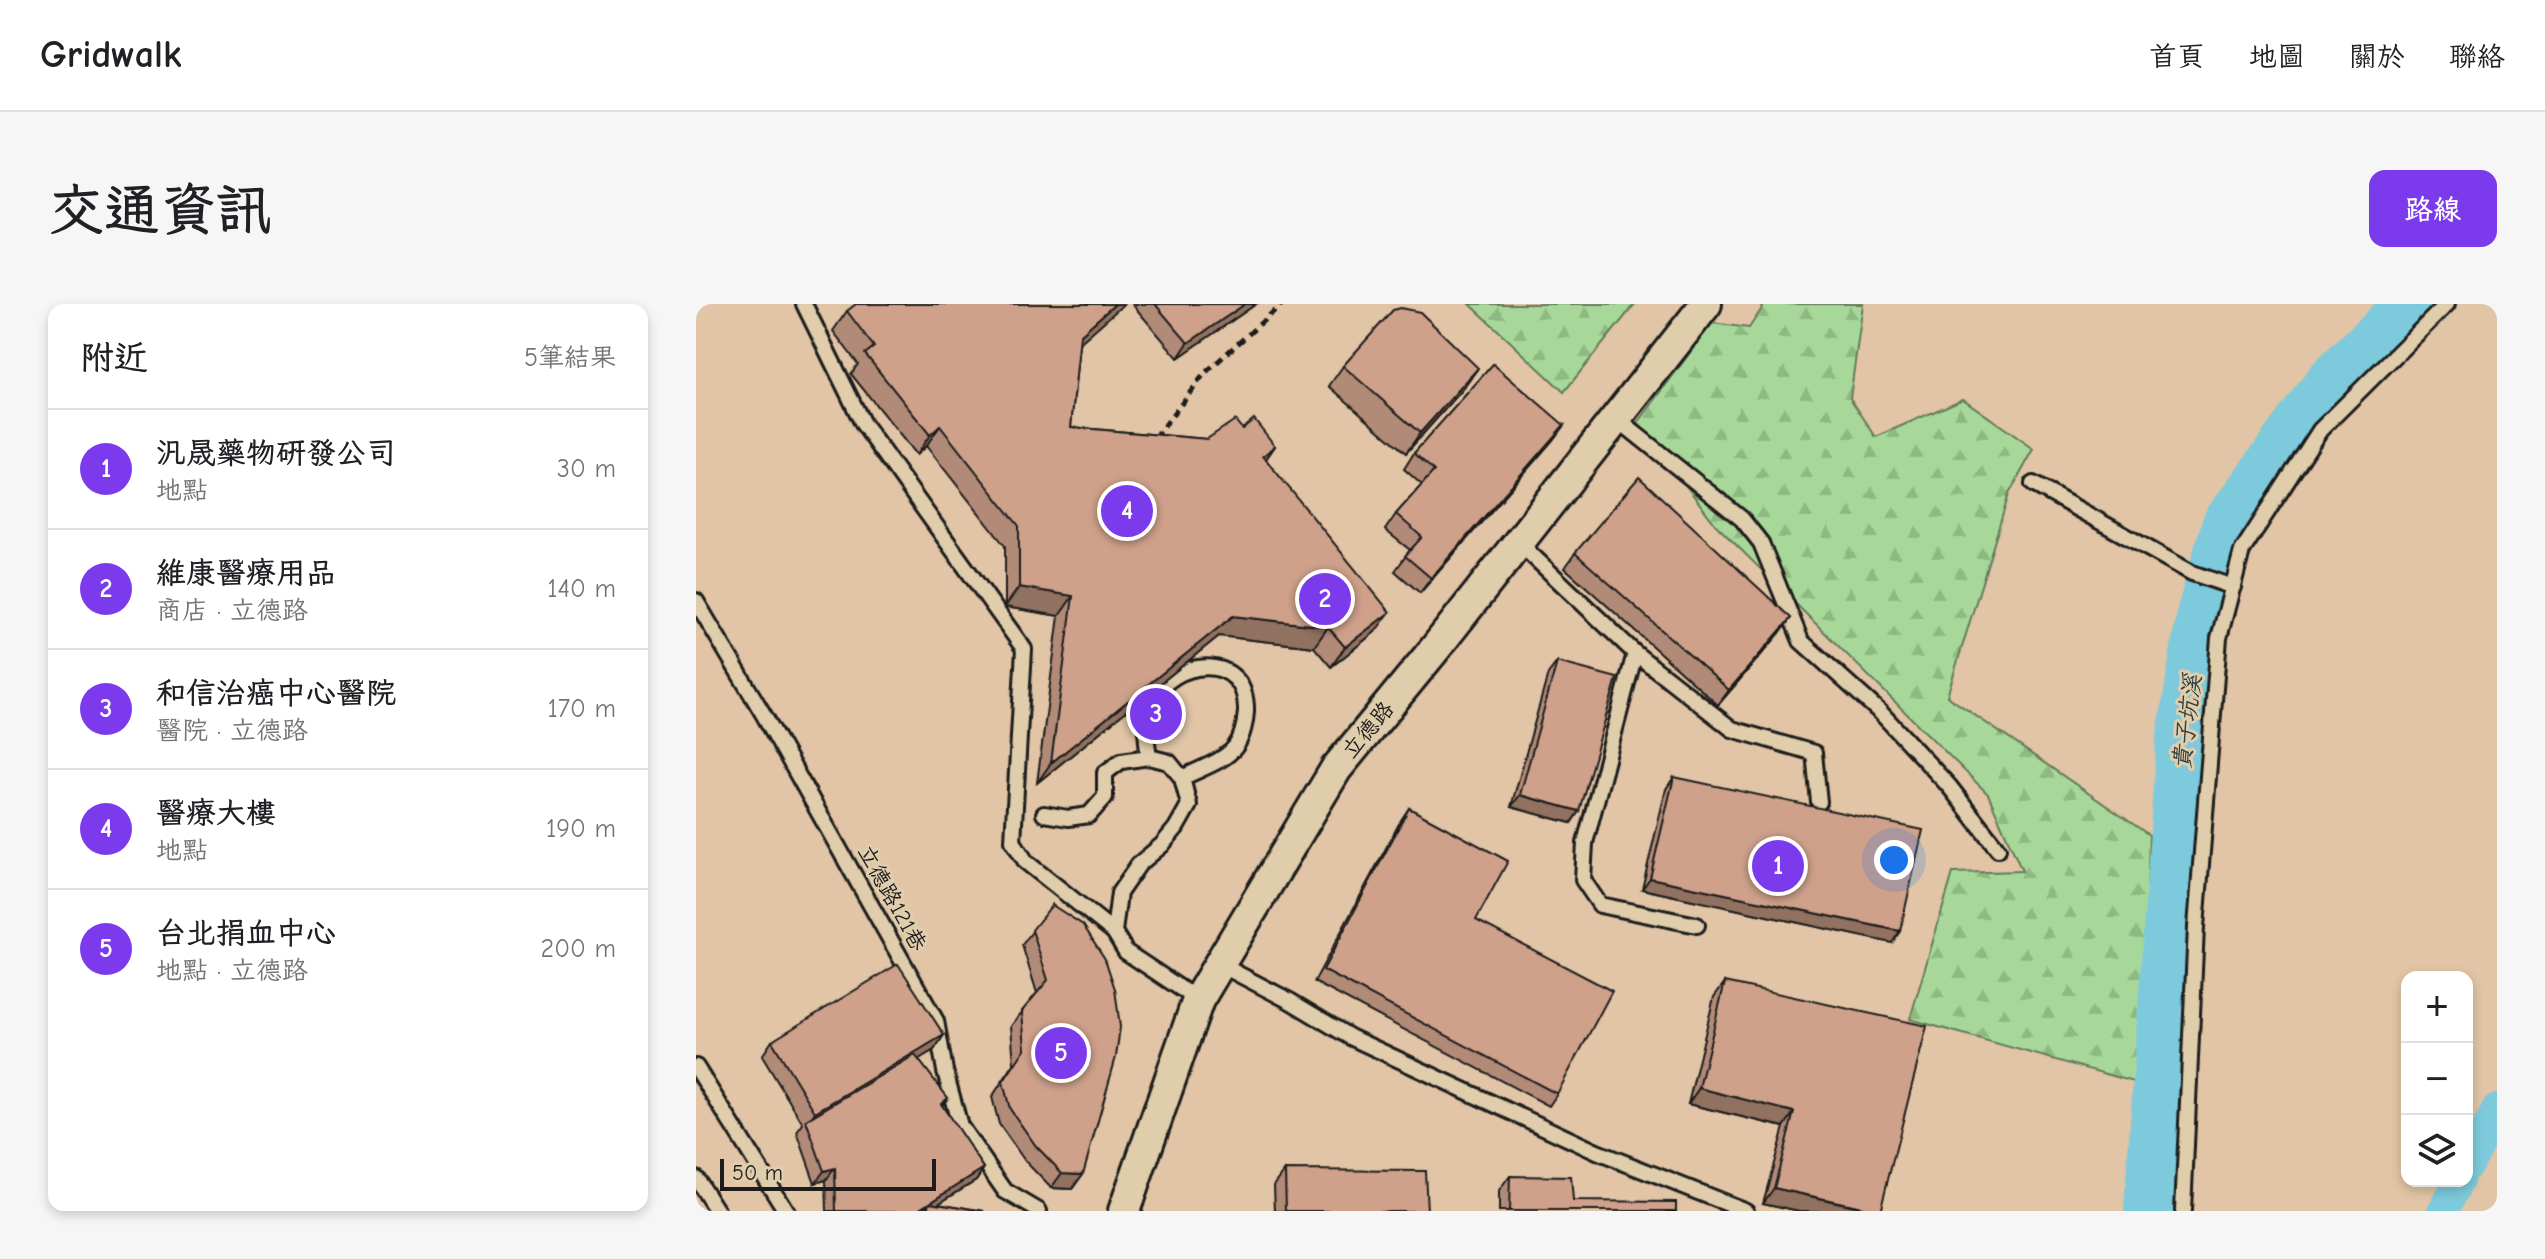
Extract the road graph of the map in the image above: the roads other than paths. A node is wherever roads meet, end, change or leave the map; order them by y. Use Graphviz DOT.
graph roads {
  1 [pos="804,304"];
  2 [pos="1706,304"];
  3 [pos="2447,304"];
  4 [pos="1617,419"];
  5 [pos="2033,484"];
  6 [pos="1518,542"];
  7 [pos="2233,587"];
  8 [pos="696,601"];
  9 [pos="1635,653"];
  10 [pos="1149,757"];
  11 [pos="1182,778"];
  12 [pos="1819,802"];
  13 [pos="1044,814"];
  14 [pos="1998,849"];
  15 [pos="1697,925"];
  16 [pos="1114,932"];
  17 [pos="1219,964"];
  18 [pos="1198,1000"];
  19 [pos="696,1067"];
  20 [pos="696,1178"];
  21 [pos="717,1211"];
  22 [pos="786,1211"];
  23 [pos="1039,1211"];
  24 [pos="1124,1211"];
  25 [pos="1746,1211"];
  26 [pos="2183,1211"];
  1 -- 16 [label="lane"];
  2 -- 4 [label="street, 立德路"];
  3 -- 7 [label="lane"];
  4 -- 6 [label="street, 立德路"];
  4 -- 14 [label="lane"];
  5 -- 7 [label="lane"];
  6 -- 9 [label="lane"];
  6 -- 17 [label="street, 立德路"];
  7 -- 26 [label="lane"];
  8 -- 23 [label="lane, 立德路121巷"];
  9 -- 12 [label="lane"];
  9 -- 15 [label="lane"];
  10 -- 11 [label="lane"];
  10 -- 11 [label="lane"];
  10 -- 13 [label="lane"];
  11 -- 16 [label="lane"];
  16 -- 18 [label="lane"];
  17 -- 18 [label="street, 立德路"];
  17 -- 25 [label="lane"];
  18 -- 24 [label="street, 立德路"];
  19 -- 22 [label="lane"];
  20 -- 21 [label="lane"];
}
